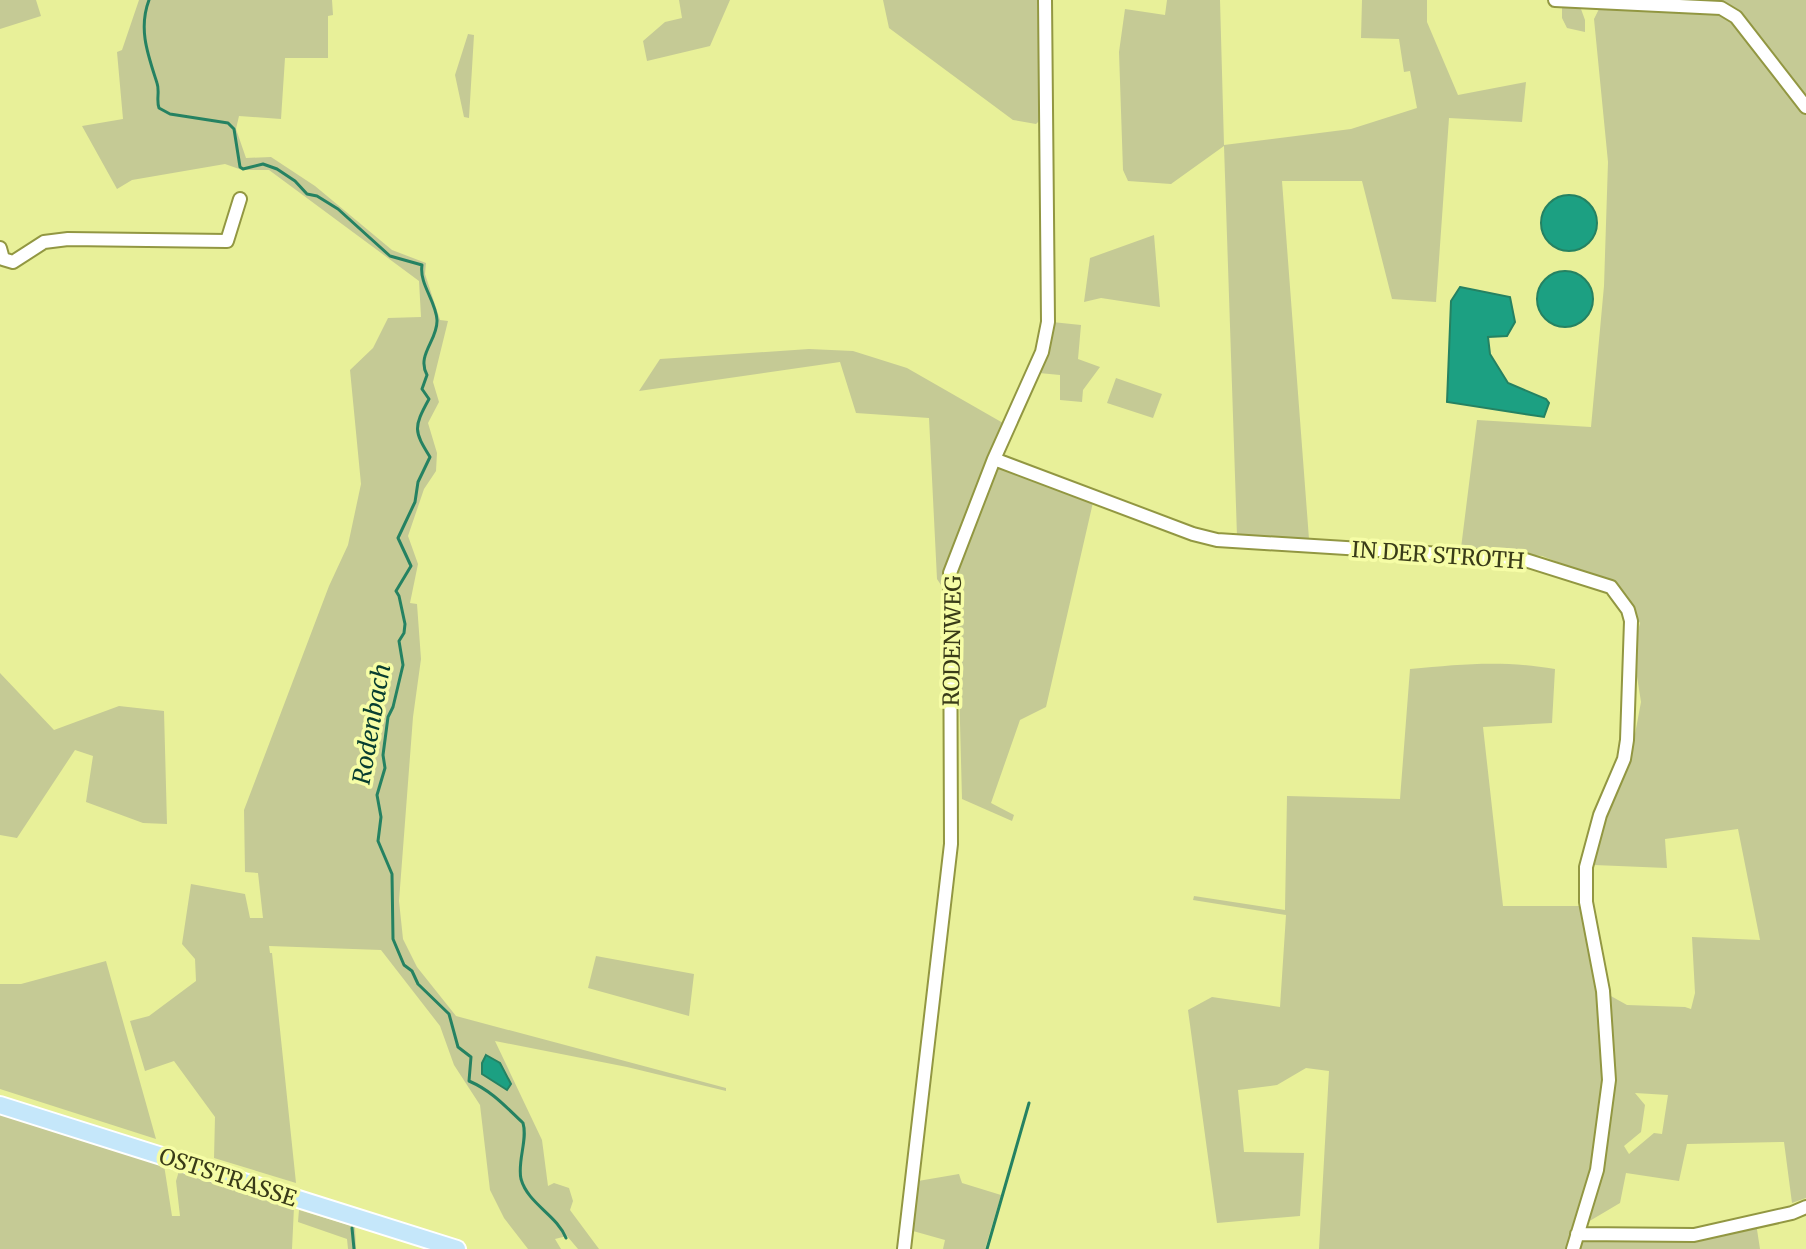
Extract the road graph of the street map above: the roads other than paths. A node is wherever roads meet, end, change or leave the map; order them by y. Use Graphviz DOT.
graph roads {
  1 [pos="1045,0"];
  2 [pos="1555,0"];
  3 [pos="1721,4"];
  4 [pos="1806,107"];
  5 [pos="240,199"];
  6 [pos="0,248"];
  7 [pos="994,459"];
  8 [pos="0,1105"];
  9 [pos="1806,1207"];
  10 [pos="1577,1234"];
  11 [pos="457,1249"];
  12 [pos="904,1249"];
  13 [pos="1573,1249"];
  1 -- 7 [label="street, RODENWEG"];
  2 -- 3 [label="street"];
  3 -- 4 [label="street"];
  5 -- 6 [label="street"];
  7 -- 10 [label="street, IN DER STROTH"];
  7 -- 12 [label="street, RODENWEG"];
  8 -- 11 [label="main road, OSTSTRASSE"];
  9 -- 10 [label="street"];
  10 -- 13 [label="street, IN DER STROTH"];
}
